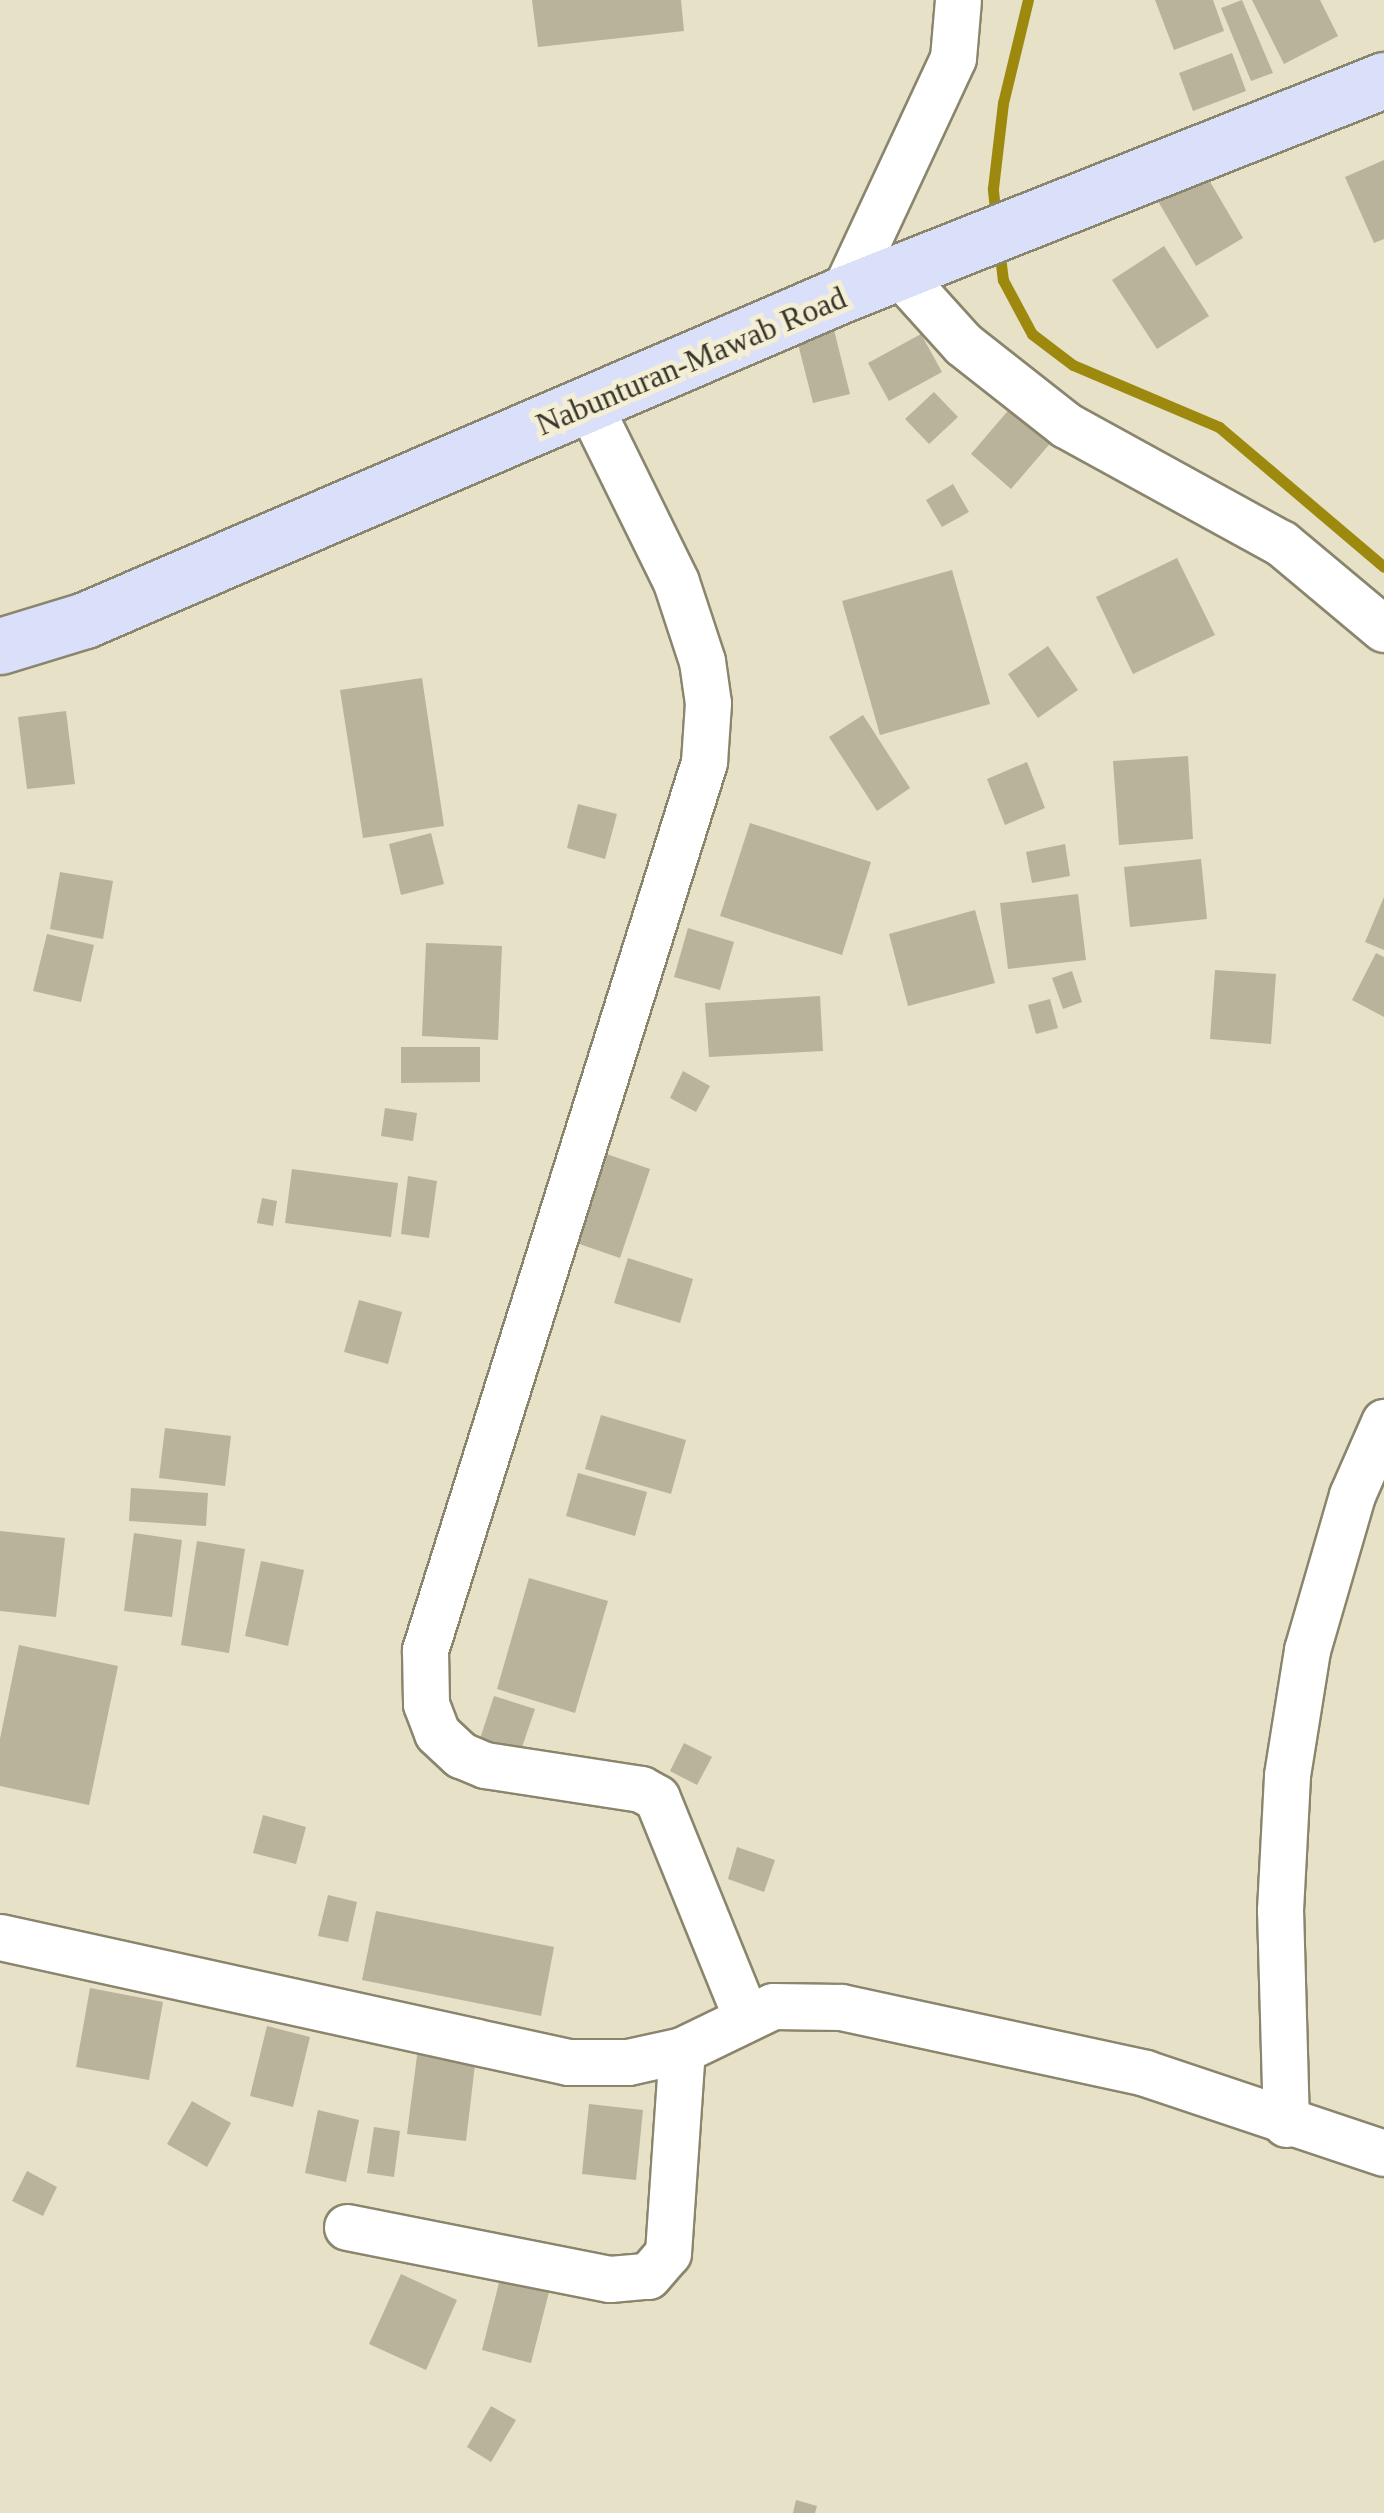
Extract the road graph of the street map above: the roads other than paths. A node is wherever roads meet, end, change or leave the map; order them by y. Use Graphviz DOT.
graph roads {
  1 [pos="958,0"];
  2 [pos="1384,80"];
  3 [pos="921,262"];
  4 [pos="843,294"];
  5 [pos="589,405"];
  6 [pos="1384,630"];
  7 [pos="0,646"];
  8 [pos="1384,1422"];
  9 [pos="0,1937"];
  10 [pos="744,2014"];
  11 [pos="682,2050"];
  12 [pos="1286,2124"];
  13 [pos="1384,2153"];
  14 [pos="347,2227"];
  1 -- 4 [label="street"];
  2 -- 3 [label="main road, Nabunturan-Mawab Road"];
  3 -- 4 [label="main road, Nabunturan-Mawab Road"];
  3 -- 6 [label="street"];
  4 -- 5 [label="main road, Nabunturan-Mawab Road"];
  5 -- 7 [label="main road, Nabunturan-Mawab Road"];
  5 -- 10 [label="street"];
  8 -- 12 [label="street"];
  9 -- 11 [label="street"];
  10 -- 11 [label="street"];
  10 -- 12 [label="street"];
  11 -- 14 [label="street"];
  12 -- 13 [label="street"];
}
